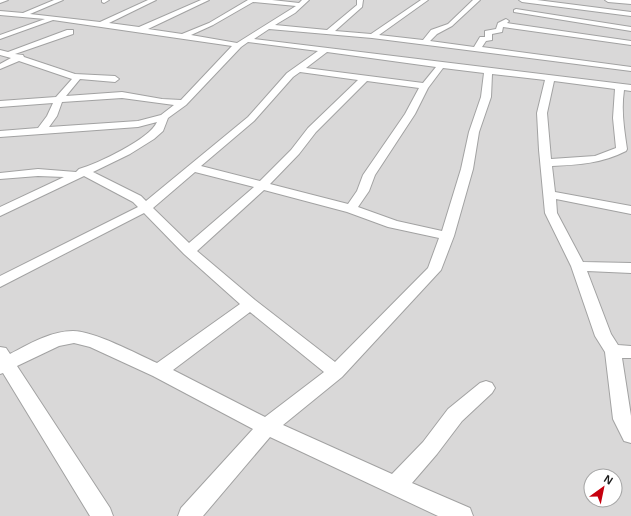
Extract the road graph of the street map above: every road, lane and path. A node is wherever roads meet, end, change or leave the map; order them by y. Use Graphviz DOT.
graph roads {
  1 [pos="5,0"];
  2 [pos="60,0"];
  3 [pos="153,0"];
  4 [pos="206,0"];
  5 [pos="253,0"];
  6 [pos="360,0"];
  7 [pos="426,0"];
  8 [pos="477,0"];
  9 [pos="520,0"];
  10 [pos="608,0"];
  11 [pos="0,1"];
  12 [pos="304,2"];
  13 [pos="631,2"];
  14 [pos="516,11"];
  15 [pos="0,13"];
  16 [pos="631,14"];
  17 [pos="20,15"];
  18 [pos="54,18"];
  19 [pos="102,24"];
  20 [pos="500,24"];
  21 [pos="269,27"];
  22 [pos="141,29"];
  23 [pos="631,29"];
  24 [pos="70,32"];
  25 [pos="329,32"];
  26 [pos="185,35"];
  27 [pos="372,36"];
  28 [pos="0,37"];
  29 [pos="248,40"];
  30 [pos="425,43"];
  31 [pos="631,43"];
  32 [pos="238,45"];
  33 [pos="325,50"];
  34 [pos="479,50"];
  35 [pos="0,52"];
  36 [pos="10,54"];
  37 [pos="20,57"];
  38 [pos="441,65"];
  39 [pos="0,67"];
  40 [pos="298,69"];
  41 [pos="631,69"];
  42 [pos="488,71"];
  43 [pos="74,76"];
  44 [pos="115,78"];
  45 [pos="365,78"];
  46 [pos="550,78"];
  47 [pos="424,86"];
  48 [pos="620,86"];
  49 [pos="631,88"];
  50 [pos="60,99"];
  51 [pos="184,102"];
  52 [pos="0,104"];
  53 [pos="164,117"];
  54 [pos="41,131"];
  55 [pos="0,134"];
  56 [pos="546,163"];
  57 [pos="195,168"];
  58 [pos="80,173"];
  59 [pos="0,176"];
  60 [pos="261,186"];
  61 [pos="549,194"];
  62 [pos="145,208"];
  63 [pos="351,209"];
  64 [pos="631,210"];
  65 [pos="0,212"];
  66 [pos="447,236"];
  67 [pos="189,251"];
  68 [pos="578,266"];
  69 [pos="631,268"];
  70 [pos="0,282"];
  71 [pos="250,304"];
  72 [pos="613,351"];
  73 [pos="631,352"];
  74 [pos="2,361"];
  75 [pos="159,371"];
  76 [pos="336,372"];
  77 [pos="486,388"];
  78 [pos="267,427"];
  79 [pos="631,435"];
  80 [pos="395,486"];
  81 [pos="102,516"];
  82 [pos="189,516"];
  83 [pos="462,516"];
  1 -- 11 [label="street"];
  2 -- 17 [label="street"];
  3 -- 19 [label="street"];
  4 -- 22 [label="street"];
  5 -- 12 [label="street"];
  5 -- 26 [label="street"];
  6 -- 25 [label="street"];
  7 -- 27 [label="street"];
  8 -- 30 [label="street"];
  9 -- 14 [label="street"];
  9 -- 16 [label="street"];
  10 -- 13 [label="street"];
  12 -- 21 [label="street"];
  14 -- 20 [label="street"];
  14 -- 23 [label="street"];
  15 -- 17 [label="street"];
  17 -- 18 [label="street"];
  18 -- 19 [label="street"];
  18 -- 28 [label="street"];
  19 -- 22 [label="street"];
  20 -- 31 [label="street"];
  20 -- 34 [label="street"];
  21 -- 25 [label="street"];
  21 -- 29 [label="street"];
  22 -- 26 [label="street"];
  24 -- 36 [label="street"];
  25 -- 27 [label="street"];
  26 -- 32 [label="street"];
  27 -- 30 [label="street"];
  29 -- 32 [label="street"];
  29 -- 33 [label="street"];
  30 -- 34 [label="street"];
  32 -- 51 [label="street"];
  33 -- 38 [label="street"];
  33 -- 40 [label="street"];
  34 -- 41 [label="street"];
  35 -- 36 [label="street"];
  36 -- 37 [label="street"];
  37 -- 39 [label="street"];
  37 -- 43 [label="street"];
  38 -- 42 [label="street"];
  38 -- 47 [label="street"];
  40 -- 45 [label="street"];
  40 -- 57 [label="street"];
  42 -- 46 [label="street"];
  42 -- 66 [label="street"];
  43 -- 44 [label="street"];
  43 -- 50 [label="street"];
  45 -- 47 [label="street"];
  45 -- 60 [label="street"];
  46 -- 48 [label="street"];
  46 -- 56 [label="street"];
  47 -- 63 [label="street"];
  48 -- 49 [label="street"];
  48 -- 56 [label="street"];
  50 -- 51 [label="street"];
  50 -- 52 [label="street"];
  50 -- 54 [label="street"];
  51 -- 53 [label="street"];
  53 -- 54 [label="street"];
  53 -- 58 [label="street"];
  54 -- 55 [label="street"];
  56 -- 61 [label="street"];
  57 -- 60 [label="street"];
  57 -- 62 [label="street"];
  58 -- 59 [label="street"];
  58 -- 62 [label="street"];
  58 -- 65 [label="street"];
  60 -- 63 [label="street"];
  60 -- 67 [label="street"];
  61 -- 64 [label="street"];
  61 -- 68 [label="street"];
  62 -- 67 [label="street"];
  62 -- 70 [label="street"];
  63 -- 66 [label="street"];
  66 -- 76 [label="street"];
  67 -- 71 [label="street"];
  68 -- 69 [label="street"];
  68 -- 72 [label="street"];
  71 -- 75 [label="street"];
  71 -- 76 [label="street"];
  72 -- 73 [label="street"];
  72 -- 79 [label="street"];
  74 -- 75 [label="street"];
  74 -- 81 [label="street"];
  75 -- 78 [label="street"];
  76 -- 78 [label="street"];
  77 -- 80 [label="street"];
  78 -- 80 [label="street"];
  78 -- 82 [label="street"];
  80 -- 83 [label="street"];
}
